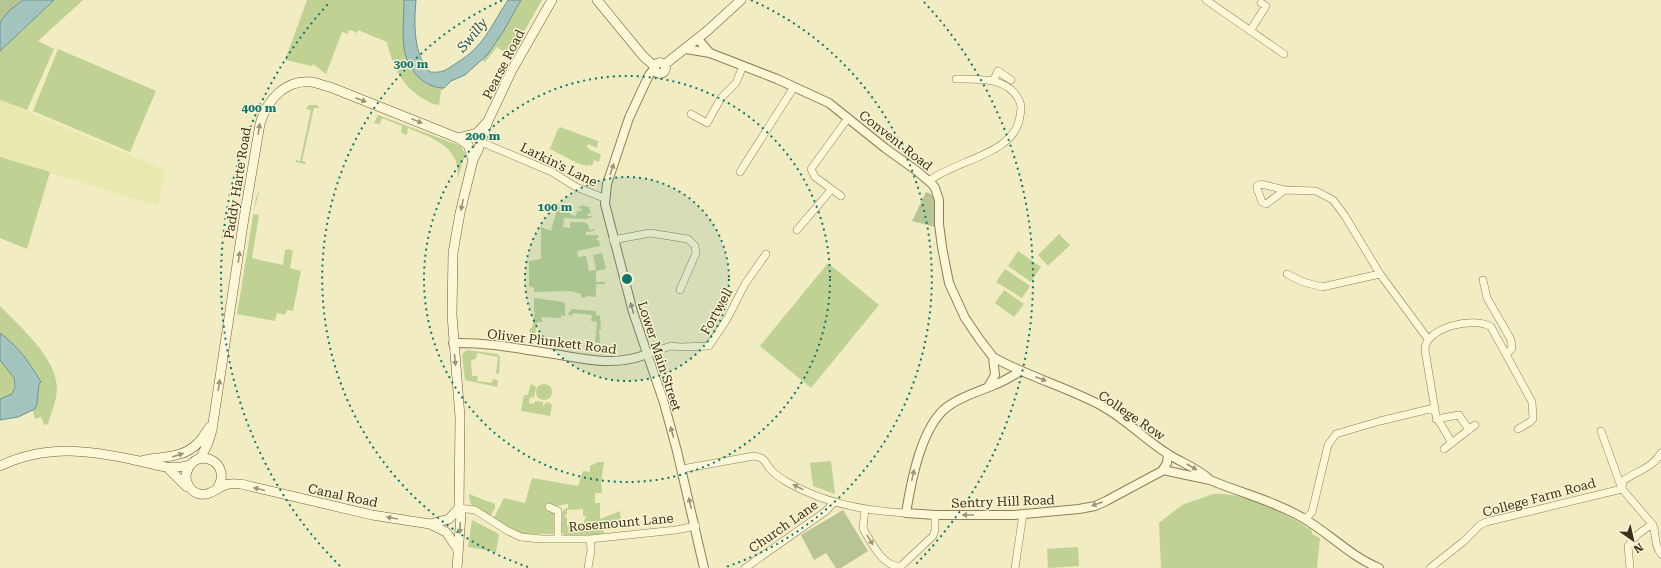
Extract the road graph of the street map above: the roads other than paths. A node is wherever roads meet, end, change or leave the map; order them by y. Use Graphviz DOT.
graph roads {
  1 [pos="552,0"];
  2 [pos="597,0"];
  3 [pos="741,0"];
  4 [pos="1208,1"];
  5 [pos="1261,3"];
  6 [pos="1250,31"];
  7 [pos="698,39"];
  8 [pos="686,49"];
  9 [pos="710,53"];
  10 [pos="1284,54"];
  11 [pos="743,66"];
  12 [pos="654,68"];
  13 [pos="956,79"];
  14 [pos="1011,80"];
  15 [pos="993,81"];
  16 [pos="794,87"];
  17 [pos="691,114"];
  18 [pos="848,118"];
  19 [pos="488,121"];
  20 [pos="458,138"];
  21 [pos="481,142"];
  22 [pos="473,160"];
  23 [pos="740,172"];
  24 [pos="929,181"];
  25 [pos="830,190"];
  26 [pos="1285,190"];
  27 [pos="841,196"];
  28 [pos="604,198"];
  29 [pos="797,230"];
  30 [pos="613,240"];
  31 [pos="766,254"];
  32 [pos="1286,274"];
  33 [pos="1380,274"];
  34 [pos="1483,280"];
  35 [pos="680,290"];
  36 [pos="1428,339"];
  37 [pos="453,343"];
  38 [pos="647,354"];
  39 [pos="1507,354"];
  40 [pos="993,357"];
  41 [pos="1021,371"];
  42 [pos="988,387"];
  43 [pos="1434,408"];
  44 [pos="1436,419"];
  45 [pos="212,424"];
  46 [pos="1475,425"];
  47 [pos="1518,429"];
  48 [pos="1468,430"];
  49 [pos="1601,431"];
  50 [pos="1452,443"];
  51 [pos="1444,449"];
  52 [pos="1661,452"];
  53 [pos="1168,454"];
  54 [pos="200,459"];
  55 [pos="140,461"];
  56 [pos="190,465"];
  57 [pos="0,466"];
  58 [pos="168,468"];
  59 [pos="682,469"];
  60 [pos="1164,470"];
  61 [pos="1210,480"];
  62 [pos="190,488"];
  63 [pos="1622,488"];
  64 [pos="216,490"];
  65 [pos="834,502"];
  66 [pos="548,507"];
  67 [pos="459,508"];
  68 [pos="865,510"];
  69 [pos="906,513"];
  70 [pos="1023,514"];
  71 [pos="935,515"];
  72 [pos="1305,519"];
  73 [pos="430,524"];
  74 [pos="1652,524"];
  75 [pos="696,526"];
  76 [pos="1658,531"];
  77 [pos="558,539"];
  78 [pos="590,539"];
  79 [pos="458,548"];
  80 [pos="1661,554"];
  81 [pos="888,567"];
  82 [pos="457,568"];
  83 [pos="588,568"];
  84 [pos="704,568"];
  85 [pos="745,568"];
  86 [pos="1015,568"];
  87 [pos="1379,568"];
  88 [pos="1430,568"];
  89 [pos="1630,568"];
  1 -- 19 [label="main road, Pearse Road"];
  2 -- 12 [label="main road"];
  3 -- 7 [label="main road"];
  4 -- 6 [label="street"];
  5 -- 6 [label="street"];
  6 -- 10 [label="street"];
  7 -- 8 [label="main road"];
  7 -- 9 [label="street"];
  8 -- 9 [label="street, Convent Road"];
  8 -- 12 [label="main road"];
  9 -- 11 [label="street, Convent Road"];
  11 -- 16 [label="street, Convent Road"];
  11 -- 17 [label="street"];
  28 -- 12 [label="street, Lower Main Street, one-way"];
  13 -- 15 [label="street"];
  14 -- 15 [label="street"];
  15 -- 24 [label="street"];
  16 -- 18 [label="street, Convent Road"];
  16 -- 23 [label="street"];
  18 -- 24 [label="street, Convent Road"];
  18 -- 25 [label="street"];
  19 -- 20 [label="main road"];
  19 -- 21 [label="main road, Pearse Road"];
  20 -- 22 [label="main road"];
  45 -- 20 [label="main road, Paddy Harte Road, one-way"];
  21 -- 22 [label="main road, Pearse Road"];
  21 -- 28 [label="street, Larkin's Lane"];
  22 -- 37 [label="main road, Pearse Road, one-way"];
  24 -- 40 [label="street, Convent Road"];
  25 -- 27 [label="street"];
  25 -- 29 [label="street"];
  26 -- 33 [label="street"];
  28 -- 30 [label="street, Lower Main Street"];
  30 -- 35 [label="street"];
  38 -- 30 [label="street, Lower Main Street, one-way"];
  31 -- 38 [label="street, Fortwell"];
  32 -- 33 [label="street"];
  33 -- 36 [label="street"];
  34 -- 39 [label="street"];
  36 -- 39 [label="street"];
  36 -- 43 [label="street"];
  37 -- 38 [label="street, Oliver Plunkett Road"];
  37 -- 67 [label="main road, Pearse Road, one-way"];
  59 -- 38 [label="street, Lower Main Street, one-way"];
  39 -- 47 [label="street"];
  40 -- 41 [label="street, College Row"];
  40 -- 42 [label="street"];
  41 -- 42 [label="street"];
  41 -- 53 [label="street, College Row, one-way"];
  69 -- 42 [label="street, one-way"];
  43 -- 44 [label="street"];
  43 -- 72 [label="street"];
  44 -- 48 [label="street"];
  44 -- 50 [label="street"];
  45 -- 54 [label="main road, Paddy Harte Road"];
  55 -- 45 [label="main road, one-way"];
  46 -- 48 [label="street"];
  48 -- 50 [label="street"];
  49 -- 63 [label="street"];
  50 -- 51 [label="street"];
  52 -- 63 [label="street"];
  53 -- 60 [label="street"];
  53 -- 61 [label="street, College Row, one-way"];
  54 -- 56 [label="main road"];
  54 -- 64 [label="main road"];
  55 -- 57 [label="main road"];
  55 -- 58 [label="main road"];
  56 -- 58 [label="main road"];
  56 -- 62 [label="main road"];
  58 -- 62 [label="main road"];
  65 -- 59 [label="street, Sentry Hill Road, one-way"];
  75 -- 59 [label="street, Lower Main Street, one-way"];
  60 -- 61 [label="street, College Row"];
  60 -- 70 [label="street, Sentry Hill Road, one-way"];
  61 -- 72 [label="street, College Row"];
  62 -- 64 [label="main road"];
  63 -- 74 [label="street"];
  63 -- 88 [label="street, College Farm Road"];
  73 -- 64 [label="main road, Canal Road, one-way"];
  65 -- 68 [label="street, Sentry Hill Road"];
  65 -- 85 [label="street, Church Lane"];
  66 -- 77 [label="street"];
  67 -- 73 [label="main road"];
  67 -- 77 [label="street, Rosemount Lane"];
  67 -- 79 [label="main road, Pearse Road, one-way"];
  68 -- 69 [label="street, Sentry Hill Road"];
  68 -- 81 [label="street, one-way"];
  69 -- 71 [label="street, Sentry Hill Road"];
  70 -- 71 [label="street, Sentry Hill Road, one-way"];
  70 -- 86 [label="street"];
  71 -- 81 [label="street"];
  72 -- 87 [label="street, College Row"];
  73 -- 79 [label="main road, Canal Road"];
  74 -- 76 [label="street"];
  74 -- 89 [label="street"];
  75 -- 78 [label="street, Rosemount Lane"];
  75 -- 84 [label="street, Lower Main Street"];
  76 -- 80 [label="street"];
  77 -- 78 [label="street, Rosemount Lane"];
  78 -- 83 [label="street"];
  79 -- 82 [label="main road, Pearse Road"];
}
